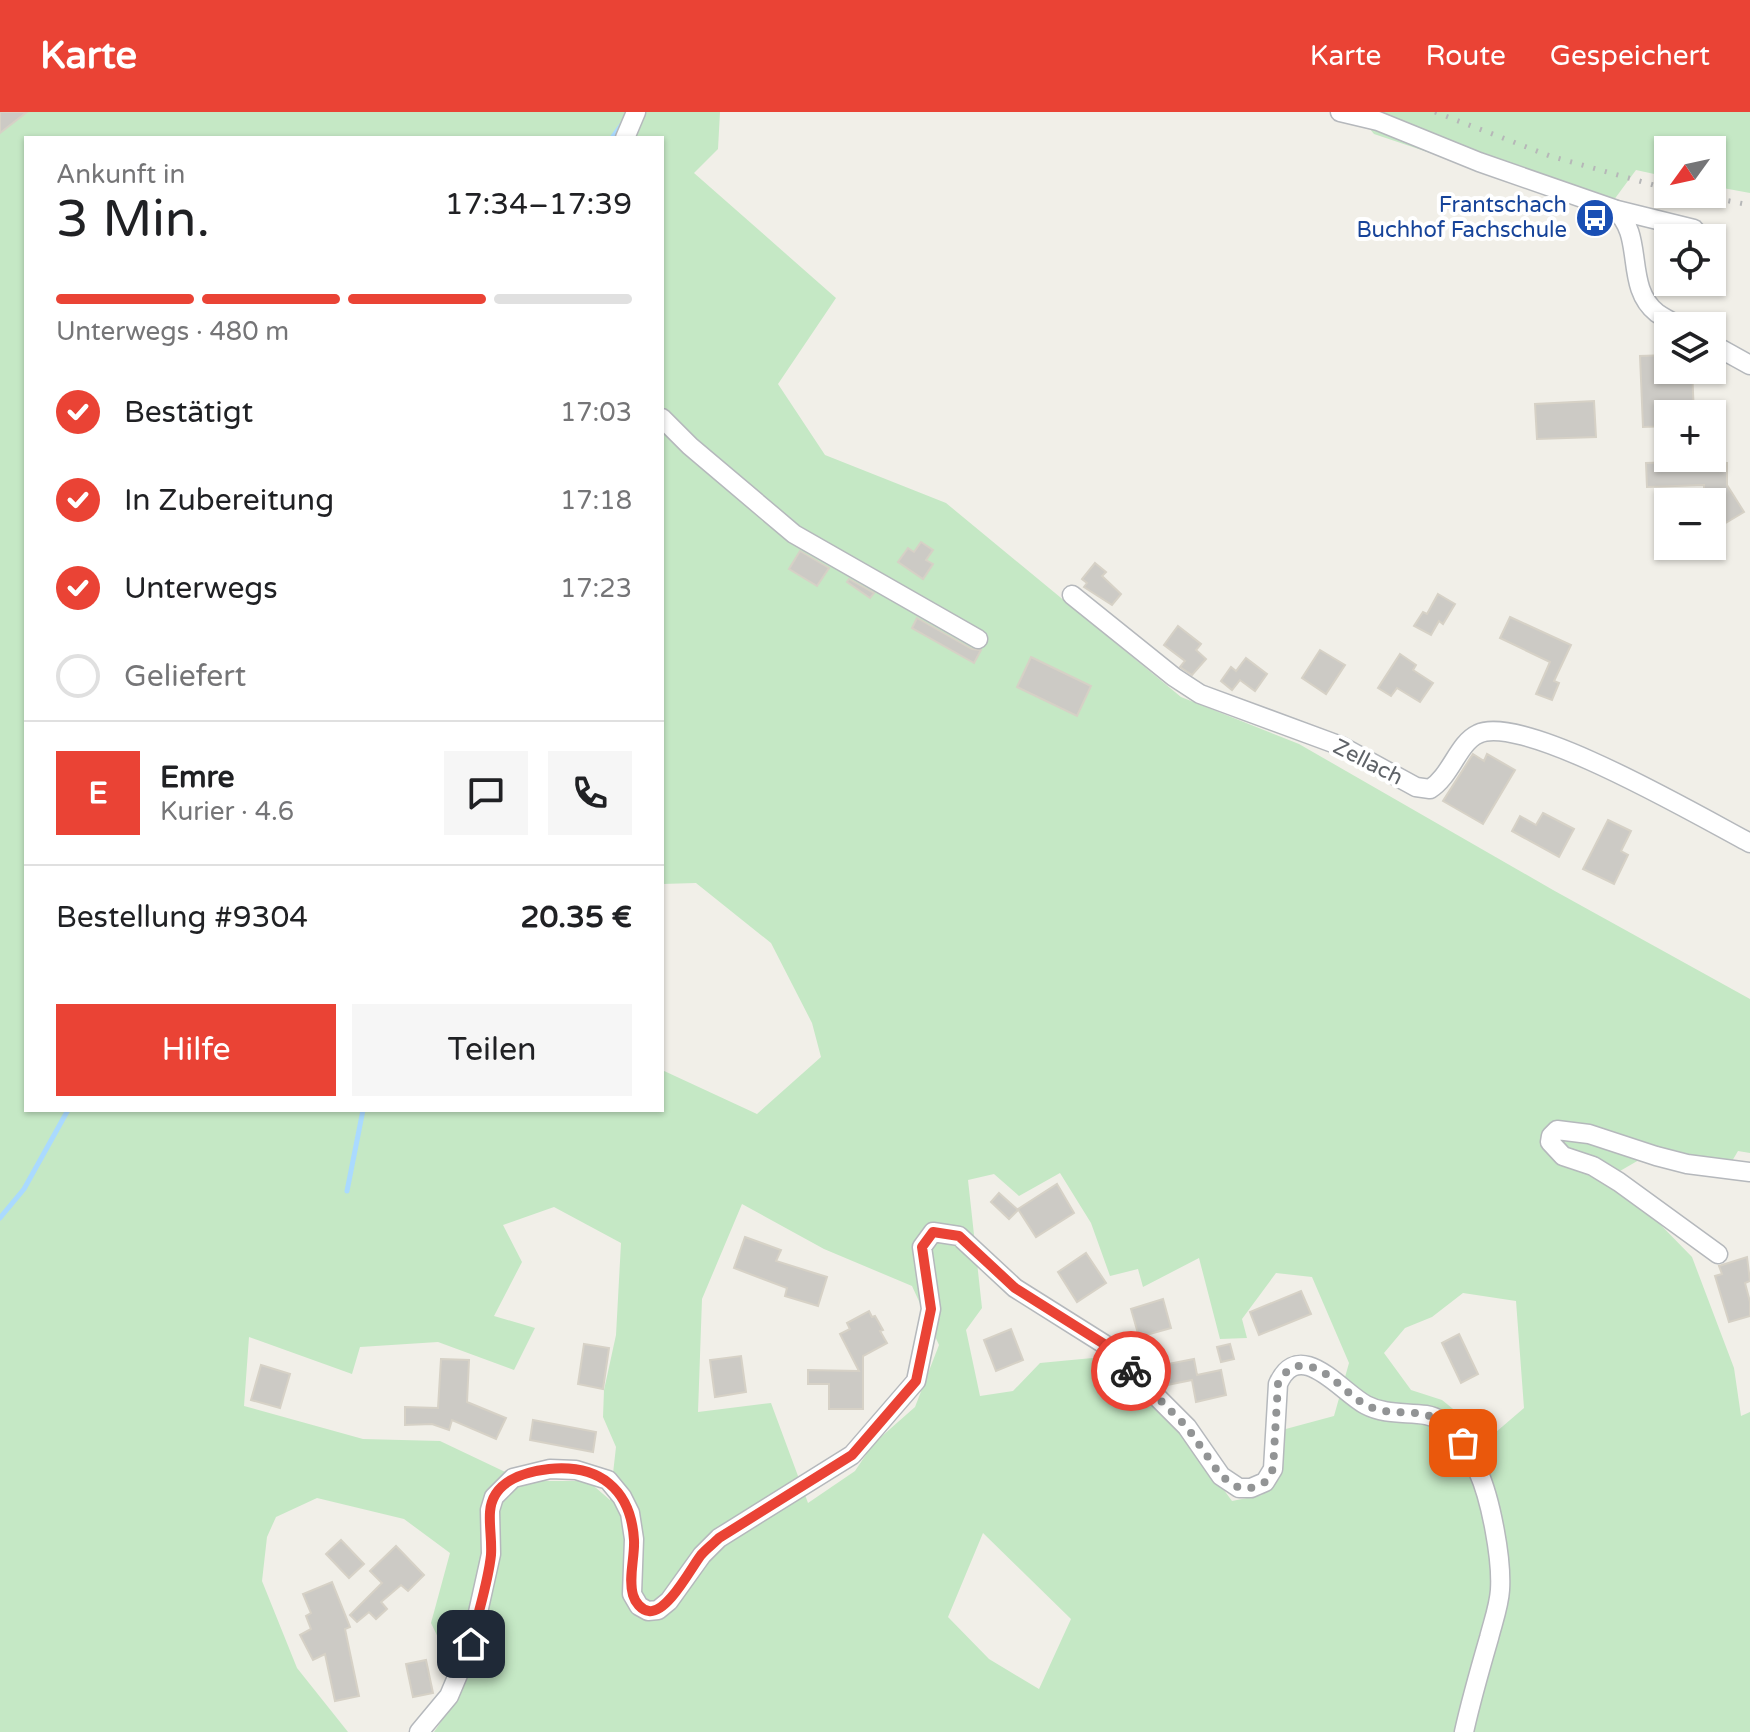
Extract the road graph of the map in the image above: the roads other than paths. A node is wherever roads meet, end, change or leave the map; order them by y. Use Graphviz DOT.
graph roads {
  1 [pos="636,112"];
  2 [pos="1340,112"];
  3 [pos="626,136"];
  4 [pos="1614,209"];
  5 [pos="1674,224"];
  6 [pos="1656,312"];
  7 [pos="1726,352"];
  8 [pos="1750,365"];
  9 [pos="664,420"];
  10 [pos="1072,595"];
  11 [pos="978,639"];
  12 [pos="1750,843"];
  13 [pos="1750,1172"];
  14 [pos="1718,1254"];
  15 [pos="419,1732"];
  16 [pos="1464,1732"];
  1 -- 3 [label="street"];
  2 -- 4 [label="street"];
  4 -- 5 [label="street"];
  4 -- 6 [label="street"];
  7 -- 8 [label="street"];
  9 -- 11 [label="street"];
  10 -- 12 [label="street, Zellach"];
  13 -- 14 [label="street"];
  15 -- 16 [label="street"];
}
